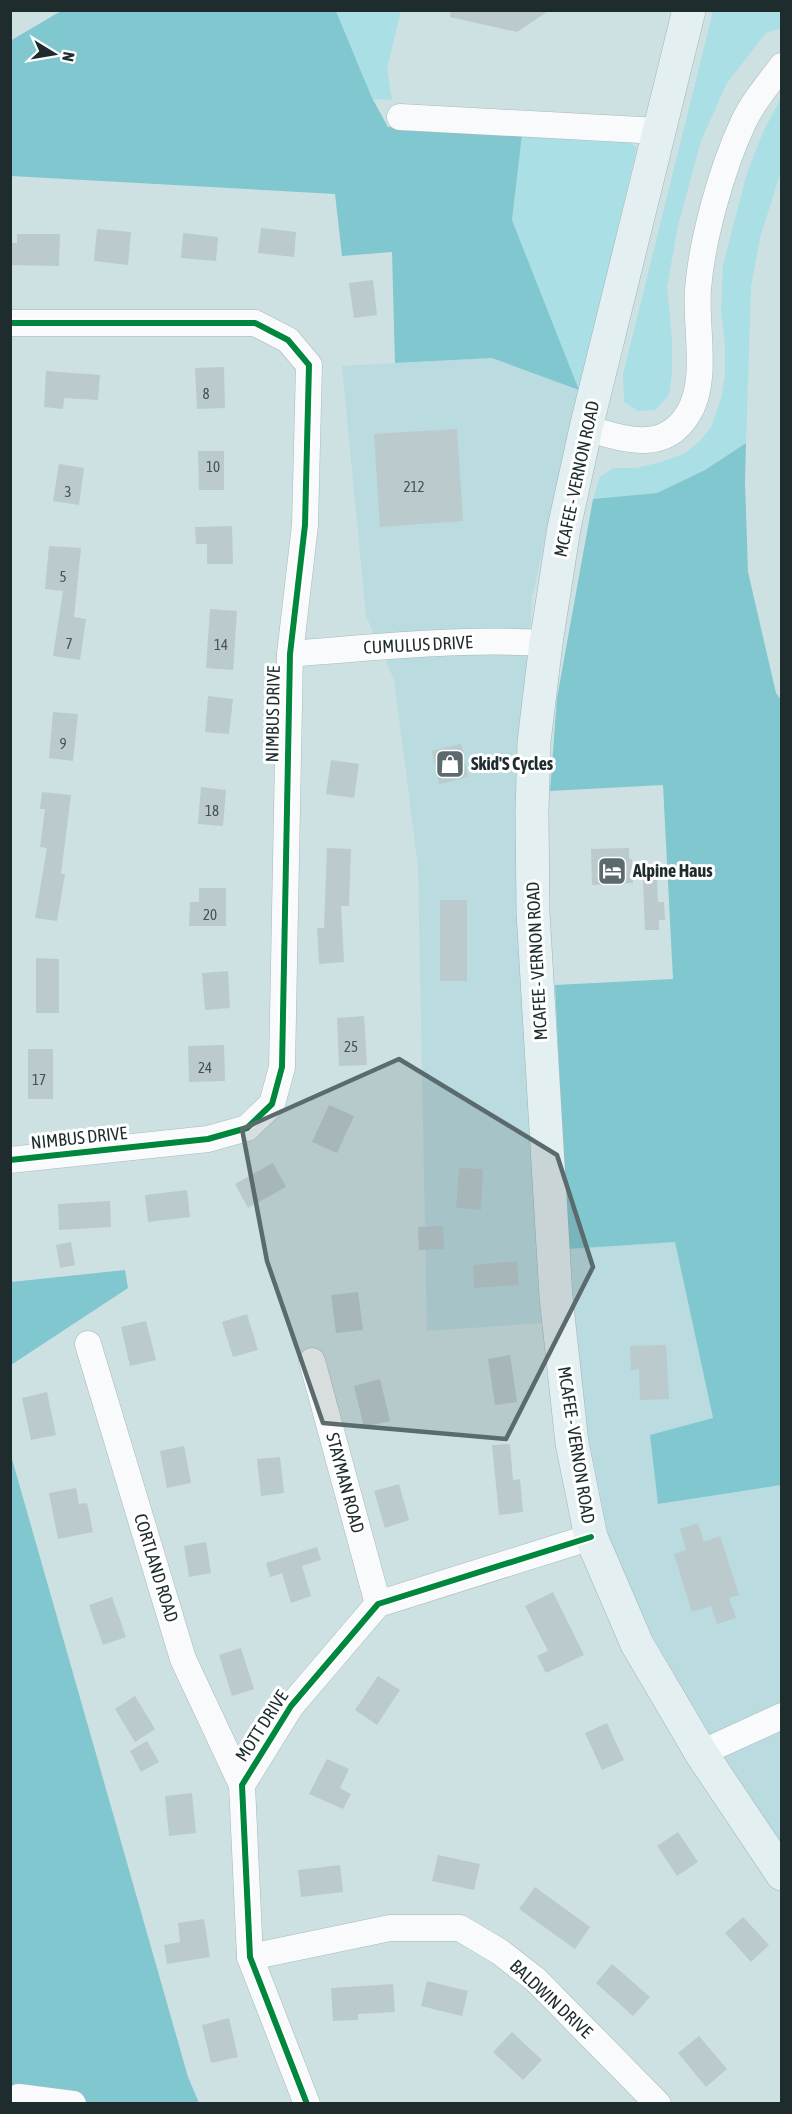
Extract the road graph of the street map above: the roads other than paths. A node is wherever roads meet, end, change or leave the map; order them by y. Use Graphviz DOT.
graph roads {
  1 [pos="689,10"];
  2 [pos="782,66"];
  3 [pos="400,117"];
  4 [pos="659,131"];
  5 [pos="11,324"];
  6 [pos="10,332"];
  7 [pos="586,428"];
  8 [pos="546,643"];
  9 [pos="290,654"];
  10 [pos="10,1160"];
  11 [pos="88,1344"];
  12 [pos="312,1361"];
  13 [pos="591,1537"];
  14 [pos="378,1604"];
  15 [pos="782,1716"];
  16 [pos="701,1753"];
  17 [pos="242,1785"];
  18 [pos="782,1874"];
  19 [pos="250,1957"];
  20 [pos="14,2103"];
  21 [pos="73,2103"];
  22 [pos="307,2103"];
  23 [pos="658,2103"];
  1 -- 4 [label="main road, MCAFEE - VERNON ROAD"];
  2 -- 7 [label="street"];
  3 -- 4 [label="street"];
  4 -- 7 [label="main road, MCAFEE - VERNON ROAD"];
  5 -- 6 [label="street"];
  5 -- 9 [label="street, NIMBUS DRIVE"];
  7 -- 8 [label="main road, MCAFEE - VERNON ROAD"];
  8 -- 9 [label="street, CUMULUS DRIVE"];
  8 -- 13 [label="main road, MCAFEE - VERNON ROAD"];
  9 -- 10 [label="street, NIMBUS DRIVE"];
  11 -- 17 [label="street, CORTLAND ROAD"];
  12 -- 14 [label="street, STAYMAN ROAD"];
  13 -- 14 [label="street"];
  13 -- 16 [label="main road, MCAFEE - VERNON ROAD"];
  14 -- 17 [label="street, MOTT DRIVE"];
  15 -- 16 [label="street"];
  16 -- 18 [label="main road, MCAFEE - VERNON ROAD"];
  17 -- 19 [label="street, MOTT DRIVE"];
  19 -- 22 [label="street, MOTT DRIVE"];
  19 -- 23 [label="street, BALDWIN DRIVE"];
  20 -- 21 [label="street"];
}
